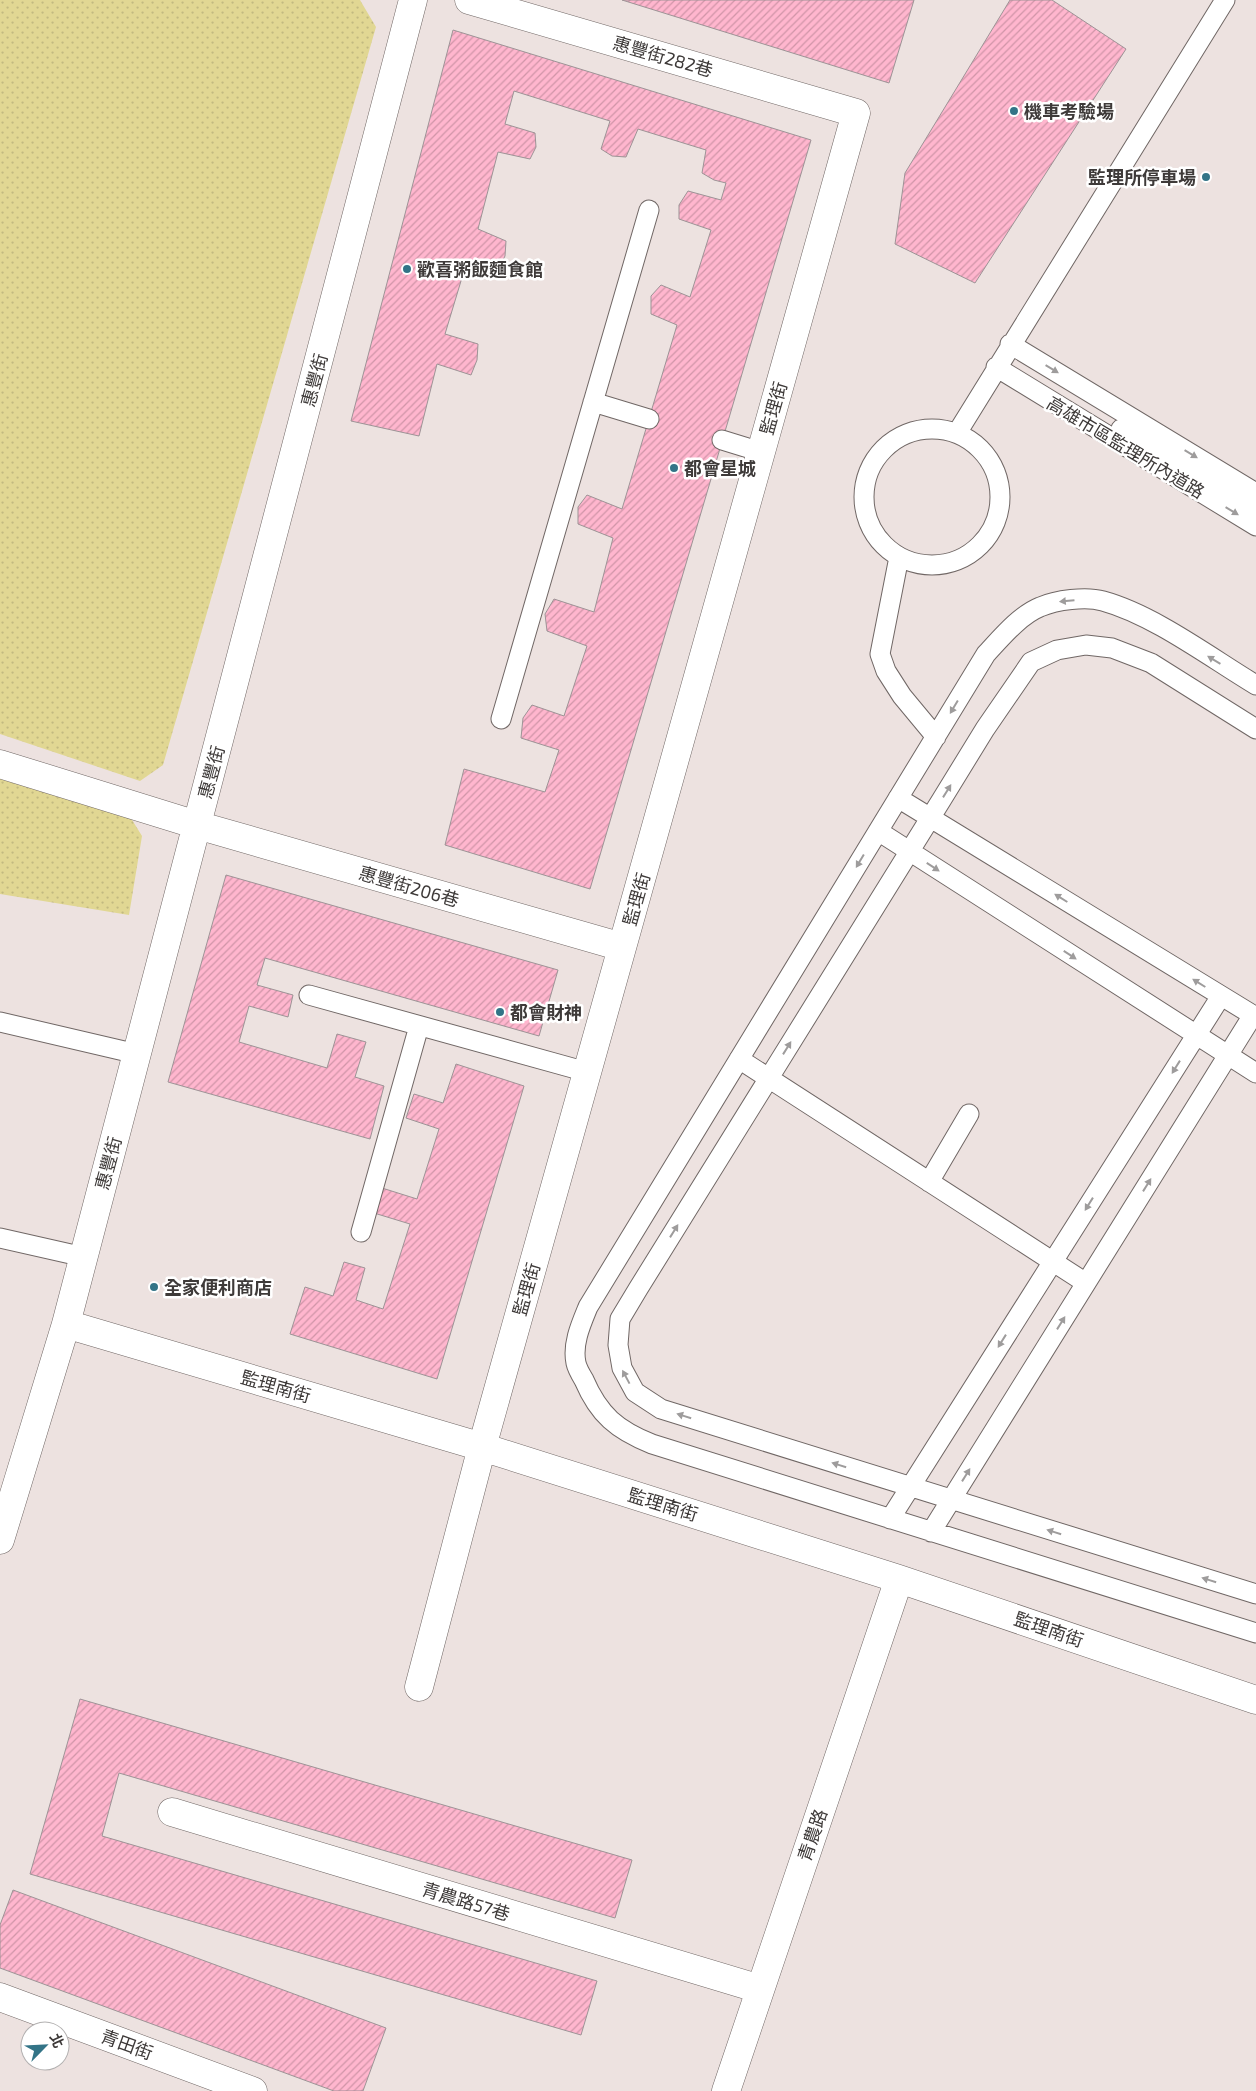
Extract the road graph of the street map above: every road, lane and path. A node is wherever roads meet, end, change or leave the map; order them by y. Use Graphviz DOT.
graph roads {
  1 [pos="413,0"];
  2 [pos="469,0"];
  3 [pos="1225,0"];
  4 [pos="856,113"];
  5 [pos="648,210"];
  6 [pos="1003,356"];
  7 [pos="593,402"];
  8 [pos="649,419"];
  9 [pos="957,432"];
  10 [pos="722,440"];
  11 [pos="761,452"];
  12 [pos="1256,493"];
  13 [pos="1256,510"];
  14 [pos="1256,526"];
  15 [pos="899,557"];
  16 [pos="1256,685"];
  17 [pos="501,719"];
  18 [pos="1256,729"];
  19 [pos="936,737"];
  20 [pos="0,764"];
  21 [pos="898,798"];
  22 [pos="930,818"];
  23 [pos="197,825"];
  24 [pos="878,831"];
  25 [pos="910,852"];
  26 [pos="622,947"];
  27 [pos="309,995"];
  28 [pos="1221,996"];
  29 [pos="1255,1016"];
  30 [pos="0,1022"];
  31 [pos="419,1026"];
  32 [pos="1196,1035"];
  33 [pos="137,1054"];
  34 [pos="1228,1056"];
  35 [pos="739,1059"];
  36 [pos="587,1072"];
  37 [pos="1256,1073"];
  38 [pos="769,1078"];
  39 [pos="969,1114"];
  40 [pos="929,1182"];
  41 [pos="361,1232"];
  42 [pos="0,1238"];
  43 [pos="84,1257"];
  44 [pos="1053,1262"];
  45 [pos="1086,1283"];
  46 [pos="66,1324"];
  47 [pos="482,1447"];
  48 [pos="910,1487"];
  49 [pos="950,1500"];
  50 [pos="890,1519"];
  51 [pos="931,1532"];
  52 [pos="0,1540"];
  53 [pos="899,1579"];
  54 [pos="1256,1594"];
  55 [pos="1256,1633"];
  56 [pos="419,1687"];
  57 [pos="1256,1700"];
  58 [pos="172,1812"];
  59 [pos="760,1989"];
  60 [pos="0,1997"];
  61 [pos="253,2091"];
  62 [pos="726,2091"];
  1 -- 23 [label="street, 惠豐街"];
  2 -- 4 [label="street, 惠豐街282巷"];
  3 -- 6 [label="lane"];
  4 -- 11 [label="street, 監理街"];
  5 -- 7 [label="lane"];
  6 -- 9 [label="lane"];
  6 -- 12 [label="lane, 高雄市區監理所內道路, one-way"];
  6 -- 13 [label="lane, 高雄市區監理所內道路"];
  6 -- 14 [label="lane, 高雄市區監理所內道路, one-way"];
  7 -- 8 [label="lane"];
  7 -- 17 [label="lane"];
  9 -- 15 [label="lane"];
  9 -- 15 [label="lane"];
  10 -- 11 [label="lane"];
  11 -- 26 [label="street, 監理街"];
  15 -- 19 [label="lane"];
  16 -- 19 [label="lane, one-way"];
  22 -- 18 [label="lane, one-way"];
  19 -- 21 [label="lane"];
  20 -- 23 [label="street, 惠豐街206巷"];
  21 -- 22 [label="lane"];
  21 -- 24 [label="lane"];
  22 -- 25 [label="lane"];
  28 -- 22 [label="lane, one-way"];
  23 -- 26 [label="street, 惠豐街206巷"];
  23 -- 33 [label="street, 惠豐街"];
  24 -- 25 [label="lane"];
  24 -- 35 [label="lane, one-way"];
  25 -- 32 [label="lane, one-way"];
  38 -- 25 [label="lane, one-way"];
  26 -- 36 [label="street, 監理街"];
  27 -- 31 [label="lane"];
  28 -- 29 [label="lane"];
  28 -- 32 [label="lane"];
  29 -- 34 [label="lane"];
  30 -- 33 [label="lane"];
  31 -- 36 [label="lane"];
  31 -- 41 [label="lane"];
  32 -- 34 [label="lane"];
  32 -- 44 [label="lane, one-way"];
  33 -- 43 [label="street, 惠豐街"];
  34 -- 37 [label="lane"];
  45 -- 34 [label="lane, one-way"];
  35 -- 38 [label="lane"];
  35 -- 50 [label="lane"];
  36 -- 47 [label="street, 監理街"];
  38 -- 40 [label="lane"];
  48 -- 38 [label="lane, one-way"];
  39 -- 40 [label="lane"];
  40 -- 44 [label="lane"];
  42 -- 43 [label="lane"];
  43 -- 46 [label="street, 惠豐街"];
  44 -- 45 [label="lane"];
  44 -- 48 [label="lane, one-way"];
  49 -- 45 [label="lane, one-way"];
  46 -- 47 [label="street, 監理南街"];
  46 -- 52 [label="street, 惠豐街"];
  47 -- 53 [label="street, 監理南街"];
  47 -- 56 [label="street, 監理街"];
  48 -- 49 [label="lane"];
  48 -- 50 [label="lane"];
  49 -- 51 [label="lane"];
  54 -- 49 [label="lane, one-way"];
  50 -- 51 [label="lane"];
  51 -- 55 [label="lane"];
  53 -- 57 [label="street, 監理南街"];
  53 -- 59 [label="street, 青農路"];
  58 -- 59 [label="street, 青農路57巷"];
  59 -- 62 [label="street, 青農路"];
  60 -- 61 [label="street, 青田街"];
}
